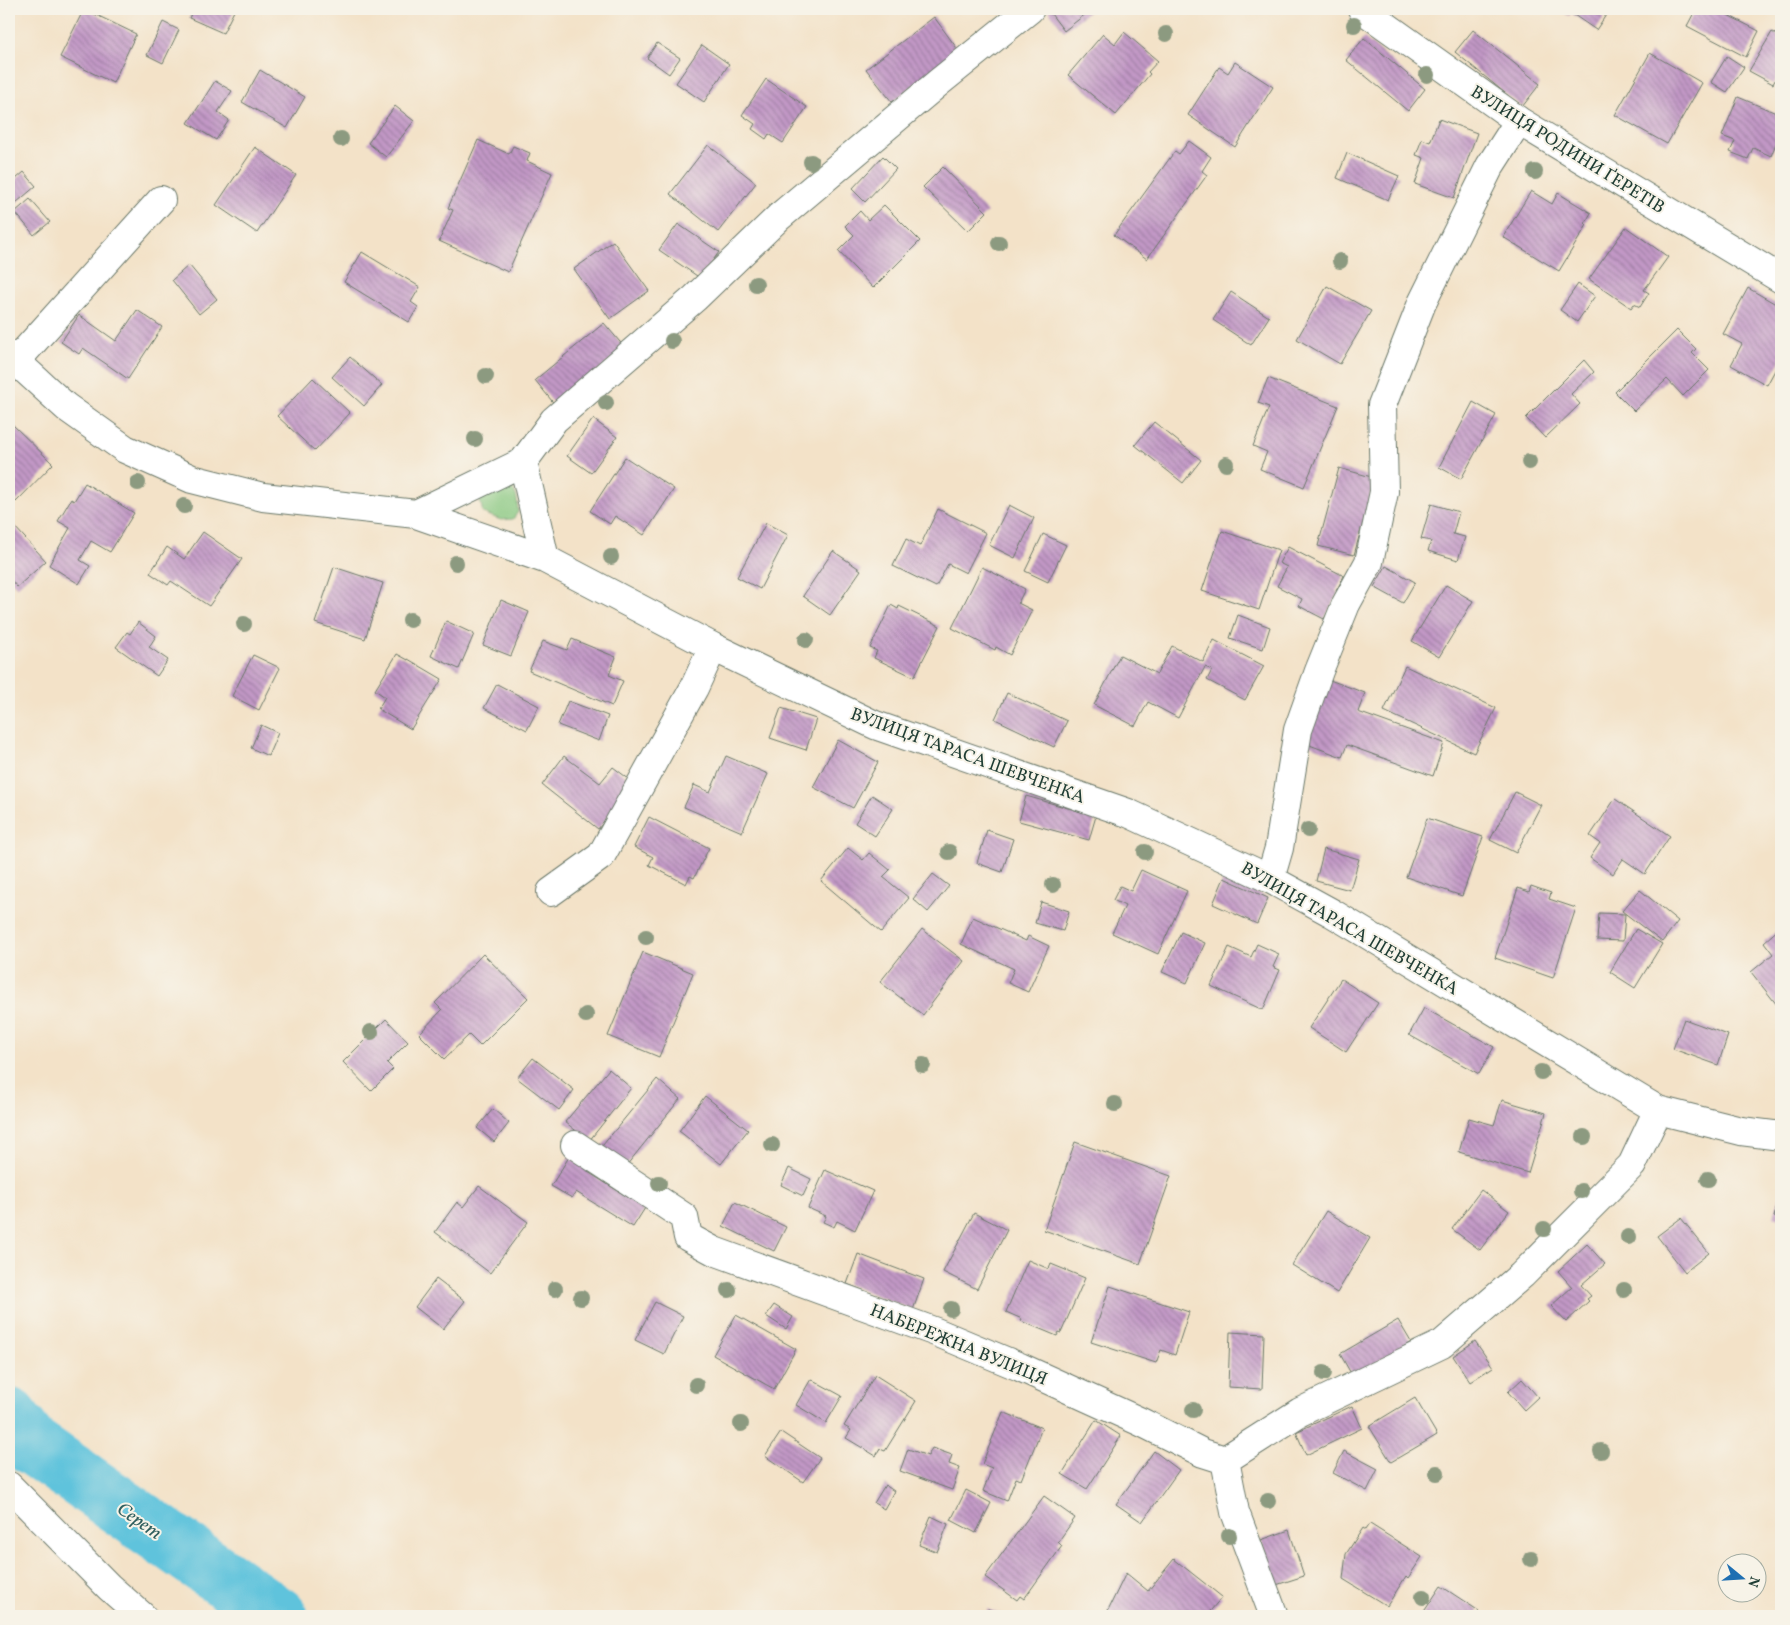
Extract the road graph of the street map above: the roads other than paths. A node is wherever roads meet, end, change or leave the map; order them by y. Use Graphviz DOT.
graph roads {
  1 [pos="1030,9"];
  2 [pos="1362,9"];
  3 [pos="1520,121"];
  4 [pos="161,200"];
  5 [pos="1781,279"];
  6 [pos="12,358"];
  7 [pos="523,462"];
  8 [pos="416,514"];
  9 [pos="545,559"];
  10 [pos="713,647"];
  11 [pos="1270,879"];
  12 [pos="551,892"];
  13 [pos="1658,1110"];
  14 [pos="1781,1136"];
  15 [pos="575,1145"];
  16 [pos="1225,1460"];
  17 [pos="9,1486"];
  18 [pos="142,1616"];
  19 [pos="1274,1616"];
  1 -- 7 [label="street"];
  2 -- 3 [label="street, ВУЛИЦЯ РОДИНИ ҐЕРЕТІВ"];
  3 -- 5 [label="street, ВУЛИЦЯ РОДИНИ ҐЕРЕТІВ"];
  3 -- 11 [label="street"];
  4 -- 6 [label="street"];
  6 -- 8 [label="street, ВУЛИЦЯ ТАРАСА ШЕВЧЕНКА"];
  7 -- 8 [label="street"];
  7 -- 9 [label="street"];
  8 -- 9 [label="street, ВУЛИЦЯ ТАРАСА ШЕВЧЕНКА"];
  9 -- 10 [label="street, ВУЛИЦЯ ТАРАСА ШЕВЧЕНКА"];
  10 -- 11 [label="street, ВУЛИЦЯ ТАРАСА ШЕВЧЕНКА"];
  10 -- 12 [label="street"];
  11 -- 13 [label="street, ВУЛИЦЯ ТАРАСА ШЕВЧЕНКА"];
  13 -- 14 [label="street, ВУЛИЦЯ ТАРАСА ШЕВЧЕНКА"];
  13 -- 16 [label="street"];
  15 -- 16 [label="street, НАБЕРЕЖНА ВУЛИЦЯ"];
  16 -- 19 [label="street"];
  17 -- 18 [label="street"];
}
